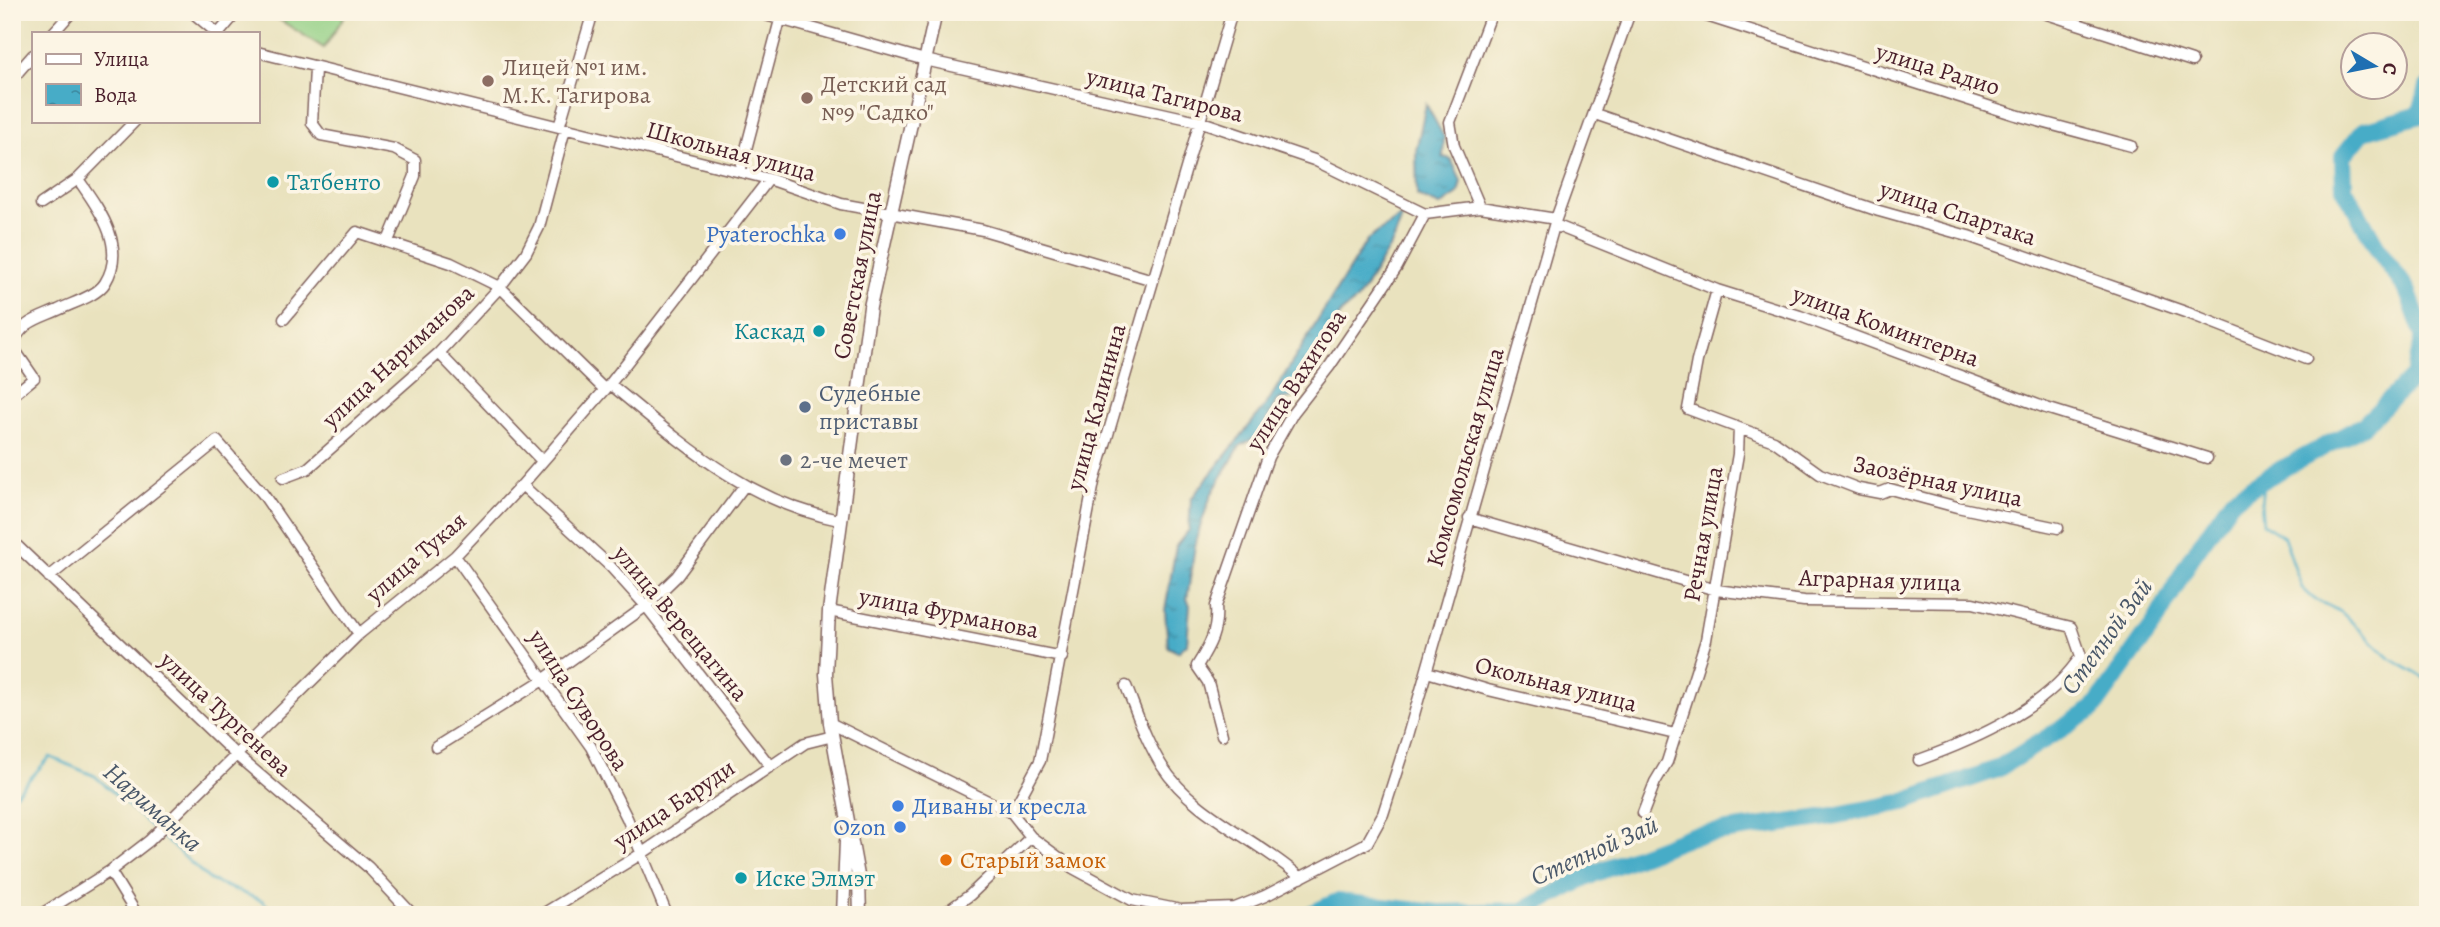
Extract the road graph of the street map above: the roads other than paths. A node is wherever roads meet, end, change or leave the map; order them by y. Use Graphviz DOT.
graph roads {
  1 [pos="72,12"];
  2 [pos="192,12"];
  3 [pos="237,12"];
  4 [pos="593,12"];
  5 [pos="755,12"];
  6 [pos="936,12"];
  7 [pos="1232,12"];
  8 [pos="1492,12"];
  9 [pos="1630,12"];
  10 [pos="1694,12"];
  11 [pos="2041,12"];
  12 [pos="775,16"];
  13 [pos="54,32"];
  14 [pos="217,32"];
  15 [pos="219,32"];
  16 [pos="259,53"];
  17 [pos="32,56"];
  18 [pos="925,60"];
  19 [pos="2192,61"];
  20 [pos="315,69"];
  21 [pos="12,79"];
  22 [pos="1595,114"];
  23 [pos="134,122"];
  24 [pos="1202,122"];
  25 [pos="562,128"];
  26 [pos="2131,146"];
  27 [pos="740,172"];
  28 [pos="78,179"];
  29 [pos="769,179"];
  30 [pos="41,204"];
  31 [pos="1480,207"];
  32 [pos="890,212"];
  33 [pos="1425,214"];
  34 [pos="1556,222"];
  35 [pos="388,241"];
  36 [pos="1153,280"];
  37 [pos="500,287"];
  38 [pos="1717,290"];
  39 [pos="284,319"];
  40 [pos="12,345"];
  41 [pos="439,353"];
  42 [pos="2306,359"];
  43 [pos="607,387"];
  44 [pos="12,396"];
  45 [pos="1739,428"];
  46 [pos="2207,458"];
  47 [pos="542,461"];
  48 [pos="283,478"];
  49 [pos="522,485"];
  50 [pos="744,486"];
  51 [pos="1469,518"];
  52 [pos="839,520"];
  53 [pos="2058,528"];
  54 [pos="12,541"];
  55 [pos="455,556"];
  56 [pos="49,577"];
  57 [pos="1716,590"];
  58 [pos="646,606"];
  59 [pos="829,611"];
  60 [pos="359,634"];
  61 [pos="1062,657"];
  62 [pos="1427,672"];
  63 [pos="543,680"];
  64 [pos="1126,686"];
  65 [pos="832,730"];
  66 [pos="1675,734"];
  67 [pos="1222,735"];
  68 [pos="436,747"];
  69 [pos="235,754"];
  70 [pos="1919,760"];
  71 [pos="769,766"];
  72 [pos="844,799"];
  73 [pos="1012,813"];
  74 [pos="1643,813"];
  75 [pos="1031,837"];
  76 [pos="641,854"];
  77 [pos="110,872"];
  78 [pos="1301,878"];
  79 [pos="40,915"];
  80 [pos="137,915"];
  81 [pos="413,915"];
  82 [pos="541,915"];
  83 [pos="667,915"];
  84 [pos="843,915"];
  85 [pos="860,915"];
  86 [pos="942,915"];
  1 -- 13 [label="street"];
  2 -- 14 [label="street"];
  3 -- 15 [label="street"];
  4 -- 25 [label="street, улица Нариманова"];
  5 -- 12 [label="street, улица Тагирова"];
  6 -- 18 [label="main road, Советская улица"];
  7 -- 24 [label="street, улица Калинина"];
  8 -- 31 [label="street"];
  9 -- 22 [label="street, Комсомольская улица"];
  10 -- 26 [label="street, улица Радио"];
  11 -- 19 [label="street"];
  12 -- 18 [label="street, улица Тагирова"];
  12 -- 27 [label="street"];
  16 -- 20 [label="street, Школьная улица"];
  17 -- 21 [label="street"];
  18 -- 24 [label="street, улица Тагирова"];
  18 -- 32 [label="main road, Советская улица"];
  20 -- 25 [label="street, Школьная улица"];
  20 -- 35 [label="street"];
  22 -- 34 [label="street, Комсомольская улица"];
  22 -- 42 [label="street, улица Спартака"];
  23 -- 28 [label="street"];
  24 -- 33 [label="street, улица Тагирова"];
  24 -- 36 [label="street, улица Калинина"];
  25 -- 27 [label="street, Школьная улица"];
  25 -- 37 [label="street, улица Нариманова"];
  27 -- 29 [label="street, Школьная улица"];
  28 -- 30 [label="street"];
  28 -- 40 [label="street"];
  29 -- 32 [label="street, Школьная улица"];
  29 -- 43 [label="street, улица Тукая"];
  31 -- 33 [label="street"];
  31 -- 34 [label="street"];
  32 -- 36 [label="street, Школьная улица"];
  32 -- 52 [label="main road, Советская улица"];
  33 -- 67 [label="street, улица Вахитова"];
  34 -- 38 [label="street, улица Коминтерна"];
  34 -- 51 [label="street, Комсомольская улица"];
  35 -- 37 [label="street"];
  35 -- 39 [label="street"];
  36 -- 61 [label="street, улица Калинина"];
  37 -- 41 [label="street, улица Нариманова"];
  37 -- 43 [label="street"];
  38 -- 45 [label="street"];
  38 -- 46 [label="street, улица Коминтерна"];
  40 -- 44 [label="street"];
  41 -- 47 [label="street"];
  41 -- 48 [label="street, улица Нариманова"];
  43 -- 47 [label="street, улица Тукая"];
  43 -- 50 [label="street"];
  45 -- 53 [label="street, Заозёрная улица"];
  45 -- 57 [label="street, Речная улица"];
  47 -- 49 [label="street, улица Тукая"];
  49 -- 55 [label="street, улица Тукая"];
  49 -- 58 [label="street, улица Верещагина"];
  50 -- 52 [label="street"];
  50 -- 58 [label="street"];
  51 -- 57 [label="street, Аграрная улица"];
  51 -- 62 [label="street, Комсомольская улица"];
  52 -- 59 [label="main road, Советская улица"];
  54 -- 56 [label="street, улица Тургенева"];
  55 -- 60 [label="street, улица Тукая"];
  55 -- 63 [label="street, улица Суворова"];
  56 -- 60 [label="street"];
  56 -- 69 [label="street, улица Тургенева"];
  57 -- 66 [label="street, Речная улица"];
  57 -- 70 [label="street, Аграрная улица"];
  58 -- 63 [label="street"];
  58 -- 71 [label="street, улица Верещагина"];
  59 -- 61 [label="street, улица Фурманова"];
  59 -- 65 [label="main road, Советская улица"];
  60 -- 69 [label="street, улица Тукая"];
  61 -- 73 [label="street, улица Калинина"];
  62 -- 66 [label="street, Окольная улица"];
  62 -- 78 [label="street, Комсомольская улица"];
  63 -- 68 [label="street"];
  63 -- 76 [label="street, улица Суворова"];
  64 -- 78 [label="street"];
  65 -- 71 [label="street, улица Баруди"];
  65 -- 72 [label="main road, Советская улица"];
  65 -- 73 [label="street"];
  66 -- 74 [label="street, Речная улица"];
  69 -- 77 [label="street, улица Тукая"];
  69 -- 81 [label="street, улица Тургенева"];
  71 -- 76 [label="street, улица Баруди"];
  72 -- 84 [label="main road, Советская улица"];
  72 -- 85 [label="main road, Советская улица"];
  73 -- 75 [label="street, Комсомольская улица"];
  75 -- 78 [label="street, Комсомольская улица"];
  75 -- 86 [label="street"];
  76 -- 82 [label="street, улица Баруди"];
  76 -- 83 [label="street, улица Суворова"];
  77 -- 79 [label="street, улица Тукая"];
  77 -- 80 [label="street"];
}
